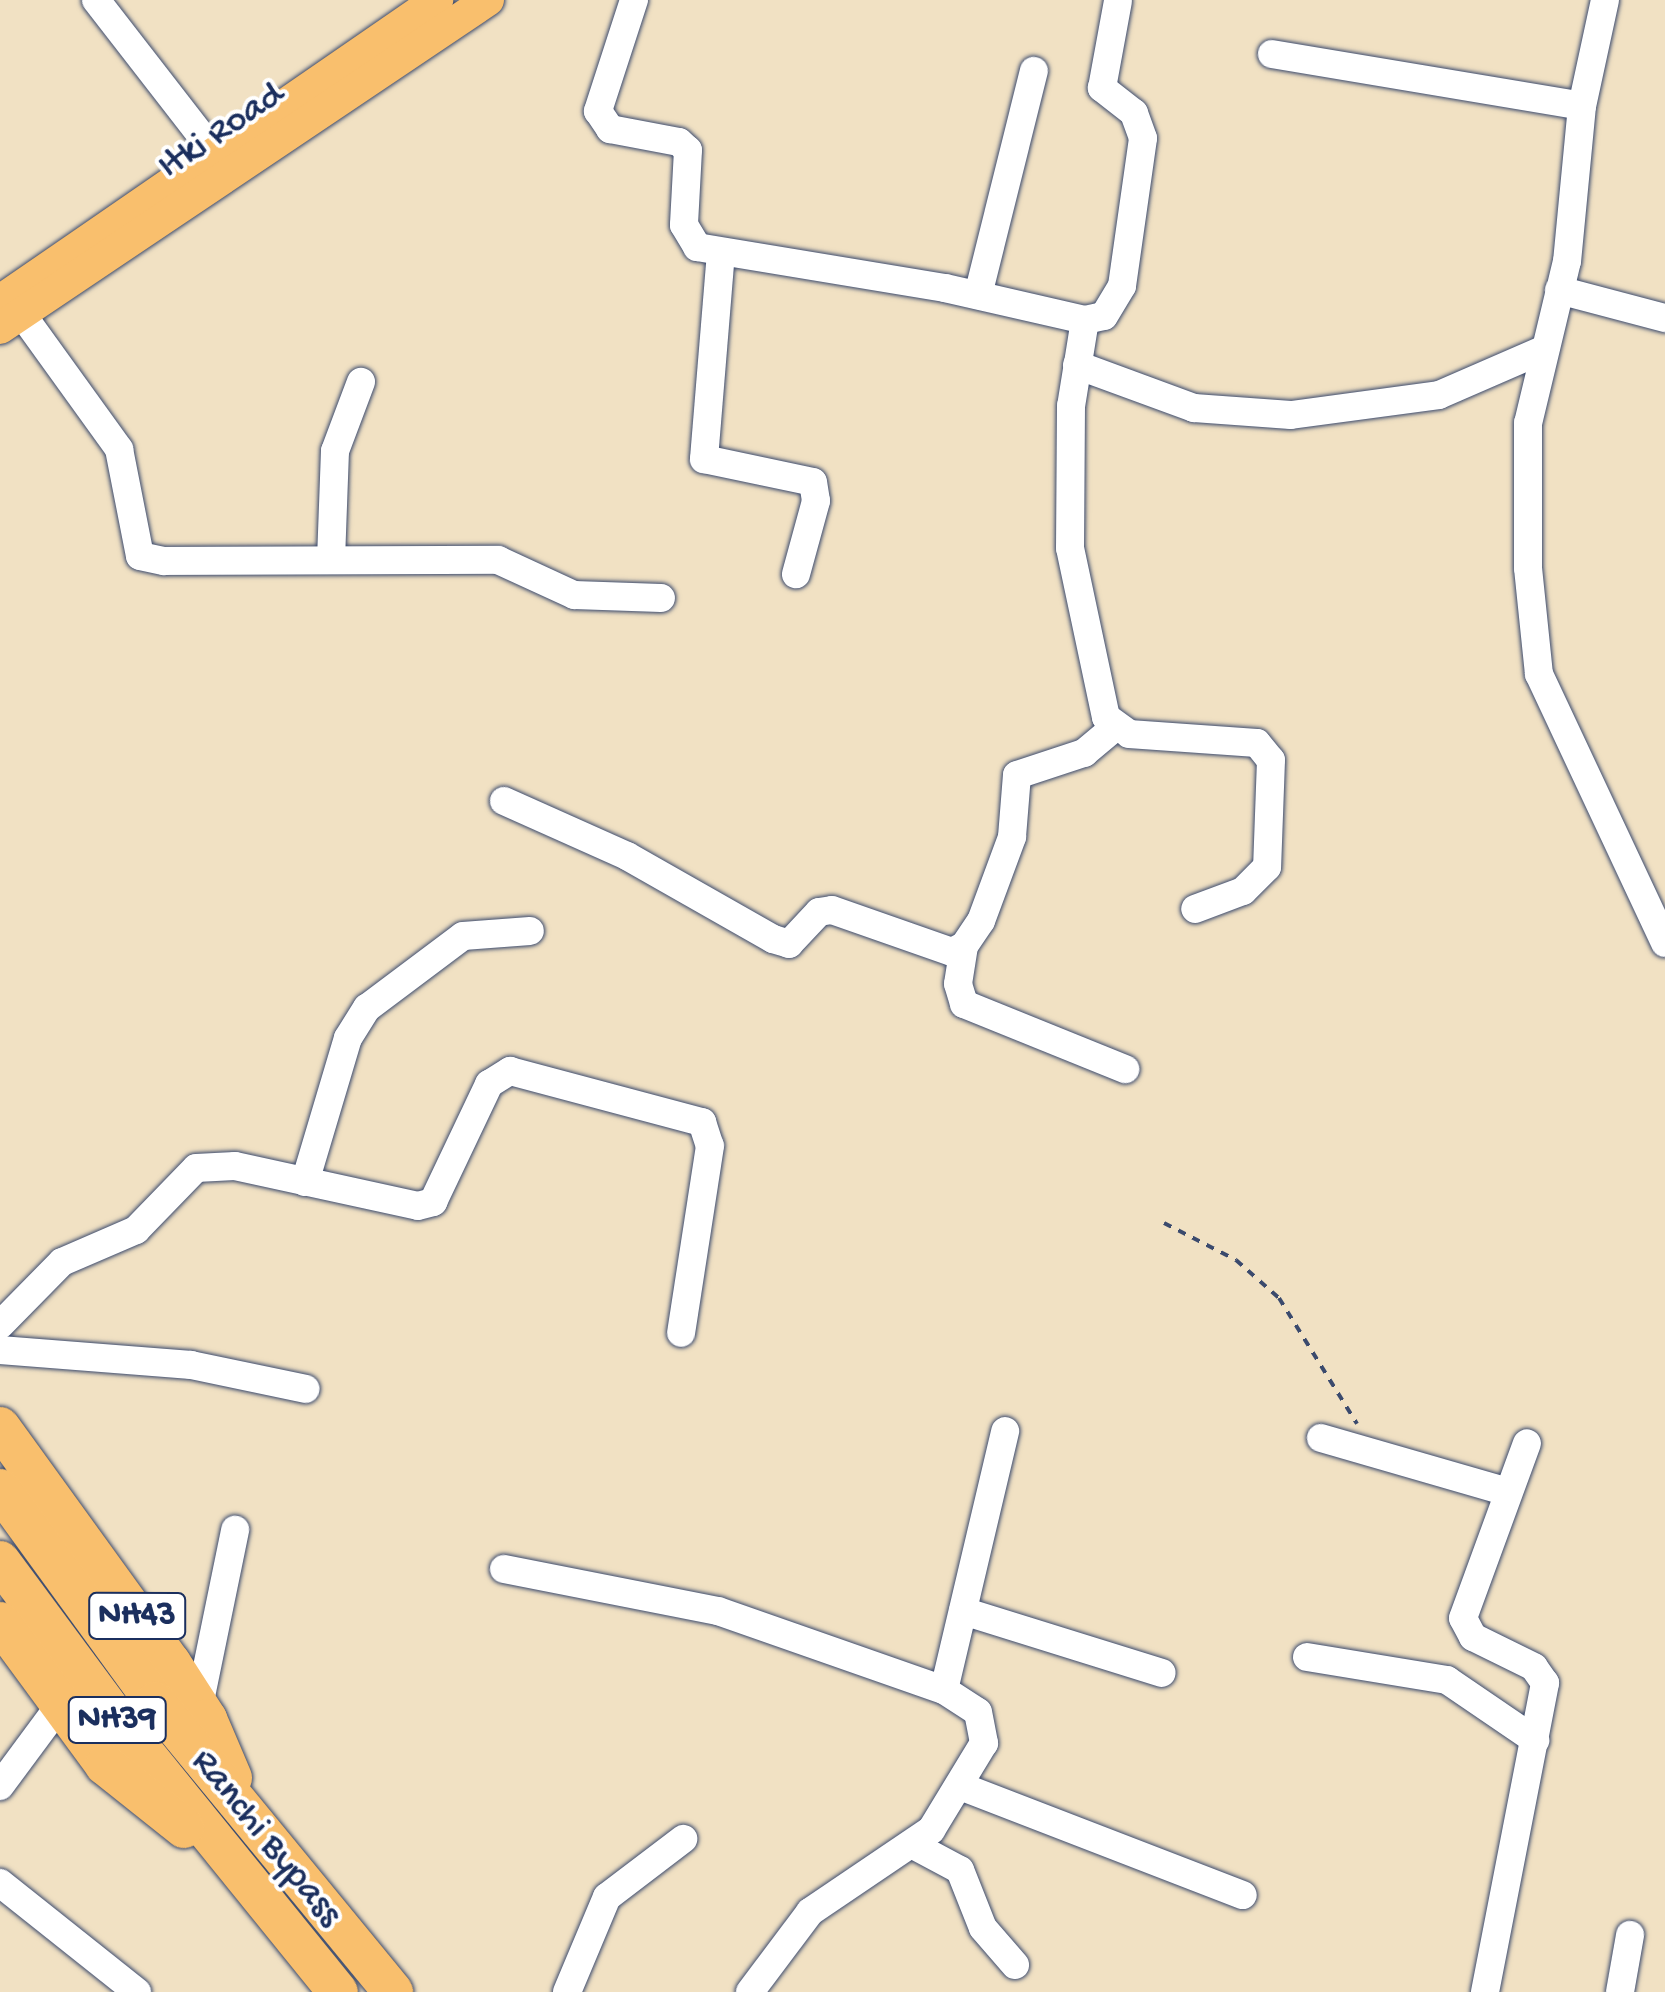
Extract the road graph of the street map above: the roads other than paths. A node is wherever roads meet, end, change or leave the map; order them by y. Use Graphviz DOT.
graph roads {
  1 [pos="96,0"];
  2 [pos="436,0"];
  3 [pos="488,0"];
  4 [pos="634,0"];
  5 [pos="1118,0"];
  6 [pos="1605,0"];
  7 [pos="1272,54"];
  8 [pos="1034,71"];
  9 [pos="1582,106"];
  10 [pos="213,151"];
  11 [pos="721,252"];
  12 [pos="1559,290"];
  13 [pos="978,296"];
  14 [pos="7,314"];
  15 [pos="1665,318"];
  16 [pos="1086,320"];
  17 [pos="1546,348"];
  18 [pos="1077,364"];
  19 [pos="361,382"];
  20 [pos="332,560"];
  21 [pos="796,574"];
  22 [pos="661,598"];
  23 [pos="1114,728"];
  24 [pos="504,800"];
  25 [pos="1195,909"];
  26 [pos="530,931"];
  27 [pos="1665,943"];
  28 [pos="964,946"];
  29 [pos="1124,1070"];
  30 [pos="305,1182"];
  31 [pos="0,1325"];
  32 [pos="681,1333"];
  33 [pos="0,1350"];
  34 [pos="306,1389"];
  35 [pos="0,1427"];
  36 [pos="1006,1430"];
  37 [pos="1321,1438"];
  38 [pos="1527,1443"];
  39 [pos="0,1489"];
  40 [pos="1508,1492"];
  41 [pos="235,1530"];
  42 [pos="0,1560"];
  43 [pos="504,1570"];
  44 [pos="962,1611"];
  45 [pos="0,1622"];
  46 [pos="1306,1656"];
  47 [pos="1162,1673"];
  48 [pos="944,1690"];
  49 [pos="60,1705"];
  50 [pos="199,1706"];
  51 [pos="1535,1740"];
  52 [pos="0,1786"];
  53 [pos="960,1786"];
  54 [pos="248,1819"];
  55 [pos="683,1839"];
  56 [pos="915,1846"];
  57 [pos="242,1874"];
  58 [pos="0,1883"];
  59 [pos="1243,1895"];
  60 [pos="1630,1935"];
  61 [pos="1016,1965"];
  62 [pos="138,1992"];
  63 [pos="338,1992"];
  64 [pos="392,1992"];
  65 [pos="567,1992"];
  66 [pos="750,1992"];
  67 [pos="1486,1992"];
  68 [pos="1620,1992"];
  1 -- 10 [label="street"];
  2 -- 10 [label="main road"];
  3 -- 14 [label="main road, Itki Road"];
  4 -- 11 [label="street"];
  5 -- 16 [label="street"];
  6 -- 9 [label="street"];
  7 -- 9 [label="street"];
  8 -- 13 [label="street"];
  9 -- 12 [label="street"];
  10 -- 14 [label="main road"];
  11 -- 13 [label="street"];
  11 -- 21 [label="street"];
  12 -- 15 [label="street"];
  12 -- 17 [label="street"];
  13 -- 16 [label="street"];
  14 -- 20 [label="street"];
  16 -- 18 [label="street"];
  17 -- 18 [label="street"];
  17 -- 27 [label="street"];
  18 -- 23 [label="street"];
  19 -- 20 [label="street"];
  20 -- 22 [label="street"];
  23 -- 25 [label="street"];
  23 -- 28 [label="street"];
  24 -- 28 [label="street"];
  26 -- 30 [label="street"];
  28 -- 29 [label="street"];
  30 -- 31 [label="street"];
  30 -- 32 [label="street"];
  33 -- 34 [label="street"];
  35 -- 50 [label="highway, NH43"];
  36 -- 44 [label="street"];
  37 -- 40 [label="street"];
  38 -- 40 [label="street"];
  39 -- 54 [label="highway, Ranchi Bypass / NH39"];
  40 -- 51 [label="street"];
  41 -- 50 [label="street"];
  42 -- 57 [label="highway, Ranchi Bypass / NH39"];
  43 -- 48 [label="street"];
  44 -- 47 [label="street"];
  44 -- 48 [label="street"];
  45 -- 49 [label="highway"];
  46 -- 51 [label="street"];
  48 -- 53 [label="street"];
  49 -- 52 [label="street"];
  49 -- 57 [label="highway"];
  50 -- 54 [label="highway, NH43"];
  51 -- 67 [label="street"];
  53 -- 56 [label="street"];
  53 -- 59 [label="street"];
  54 -- 64 [label="highway, Ranchi Bypass / NH43"];
  55 -- 65 [label="street"];
  56 -- 61 [label="street"];
  56 -- 66 [label="street"];
  57 -- 63 [label="highway, Ranchi Bypass"];
  58 -- 62 [label="street"];
  60 -- 68 [label="street"];
}
